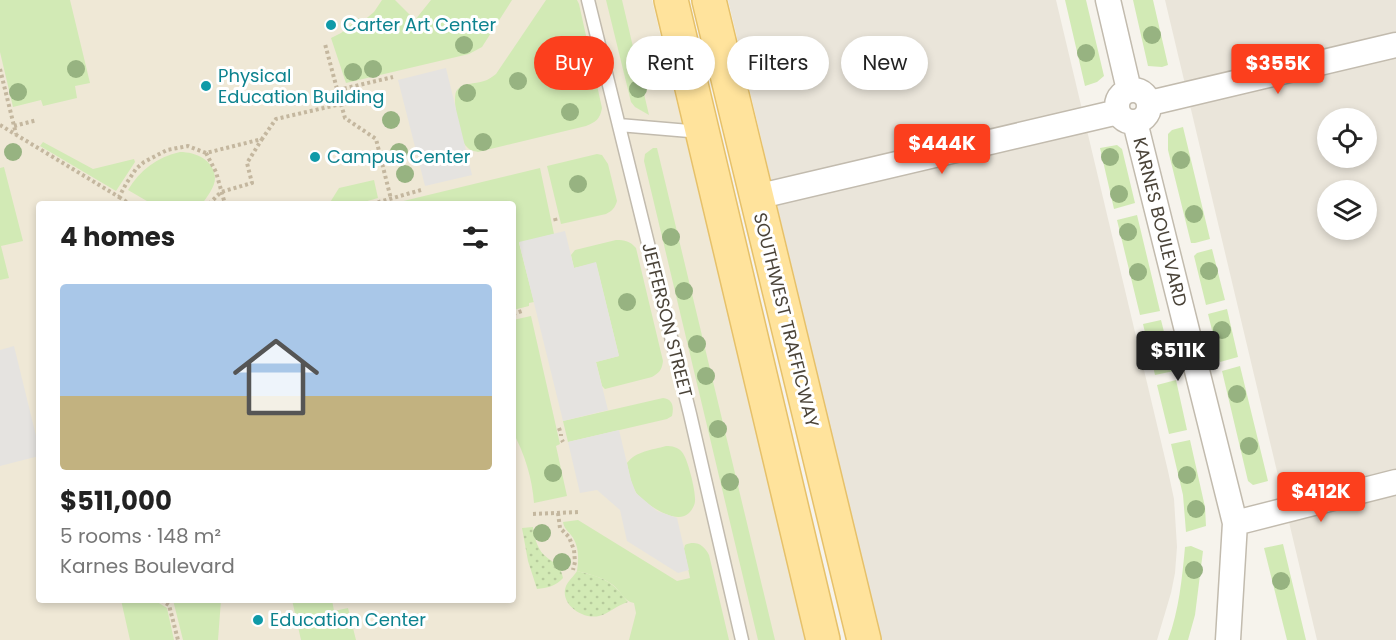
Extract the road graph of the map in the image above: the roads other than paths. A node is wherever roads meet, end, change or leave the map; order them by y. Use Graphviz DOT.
graph roads {
  1 [pos="588,0"];
  2 [pos="671,0"];
  3 [pos="709,0"];
  4 [pos="1108,0"];
  5 [pos="1396,45"];
  6 [pos="1129,90"];
  7 [pos="1150,103"];
  8 [pos="1126,117"];
  9 [pos="619,125"];
  10 [pos="703,132"];
  11 [pos="756,198"];
  12 [pos="1396,482"];
  13 [pos="1235,523"];
  14 [pos="742,640"];
  15 [pos="823,640"];
  16 [pos="864,640"];
  17 [pos="1228,640"];
  1 -- 9 [label="lane, JEFFERSON STREET"];
  2 -- 10 [label="main road, SOUTHWEST TRAFFICWAY"];
  3 -- 11 [label="main road, SOUTHWEST TRAFFICWAY"];
  4 -- 6 [label="street"];
  5 -- 7 [label="street"];
  6 -- 7 [label="street"];
  6 -- 8 [label="street"];
  7 -- 8 [label="street"];
  8 -- 11 [label="street"];
  8 -- 13 [label="street, KARNES BOULEVARD"];
  9 -- 10 [label="lane"];
  9 -- 14 [label="lane, JEFFERSON STREET"];
  10 -- 15 [label="main road, SOUTHWEST TRAFFICWAY"];
  11 -- 16 [label="main road, SOUTHWEST TRAFFICWAY"];
  12 -- 13 [label="street"];
  13 -- 17 [label="street, KARNES BOULEVARD"];
}
